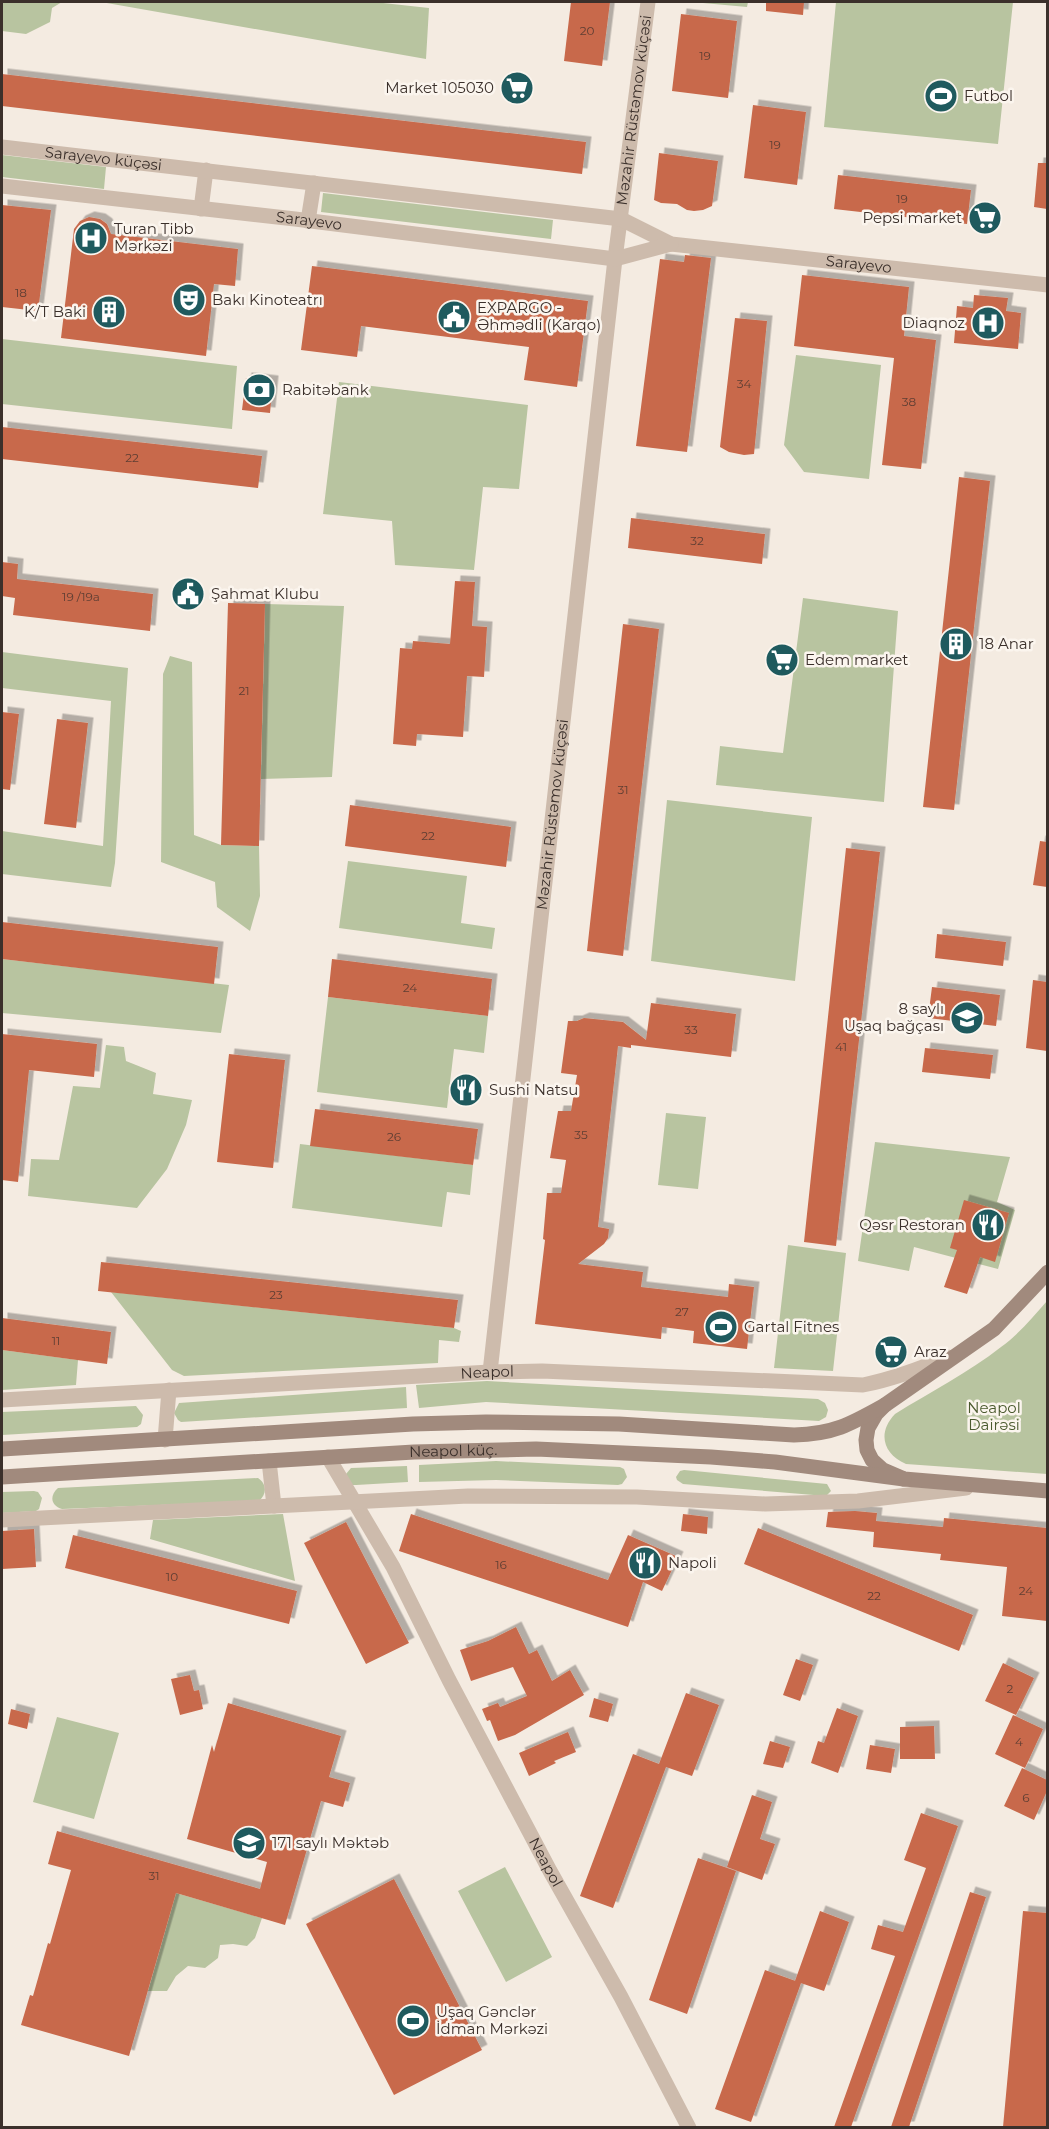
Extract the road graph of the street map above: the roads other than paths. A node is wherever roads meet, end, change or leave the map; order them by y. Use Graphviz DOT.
graph roads {
  1 [pos="648,2"];
  2 [pos="2,147"];
  3 [pos="206,170"];
  4 [pos="314,183"];
  5 [pos="2,186"];
  6 [pos="201,209"];
  7 [pos="621,219"];
  8 [pos="308,221"];
  9 [pos="671,244"];
  10 [pos="615,258"];
  11 [pos="1047,285"];
  12 [pos="1046,1272"];
  13 [pos="967,1349"];
  14 [pos="490,1372"];
  15 [pos="169,1390"];
  16 [pos="2,1400"];
  17 [pos="885,1405"];
  18 [pos="165,1440"];
  19 [pos="2,1449"];
  20 [pos="328,1457"];
  21 [pos="269,1461"];
  22 [pos="2,1477"];
  23 [pos="904,1479"];
  24 [pos="983,1486"];
  25 [pos="1047,1492"];
  26 [pos="354,1503"];
  27 [pos="274,1506"];
  28 [pos="2,1520"];
  29 [pos="689,2127"];
  1 -- 7 [label="street, Məzahir Rüstəmov küçəsi"];
  2 -- 3 [label="street, Sarayevo küçəsi"];
  3 -- 4 [label="street"];
  3 -- 6 [label="street"];
  4 -- 7 [label="street"];
  4 -- 8 [label="street"];
  5 -- 6 [label="street, Sarayevo"];
  6 -- 8 [label="street, Sarayevo"];
  7 -- 9 [label="street"];
  7 -- 10 [label="street, Məzahir Rüstəmov küçəsi"];
  8 -- 10 [label="street, Sarayevo"];
  9 -- 10 [label="street"];
  9 -- 11 [label="street, Sarayevo"];
  10 -- 14 [label="street, Məzahir Rüstəmov küçəsi"];
  12 -- 13 [label="main road"];
  13 -- 14 [label="street, Neapol"];
  13 -- 17 [label="main road"];
  14 -- 15 [label="street, Neapol"];
  15 -- 16 [label="street, Neapol"];
  15 -- 18 [label="street"];
  17 -- 18 [label="main road, Neapol küç."];
  17 -- 23 [label="main road"];
  18 -- 19 [label="main road, Neapol küç."];
  20 -- 21 [label="main road, Neapol küç."];
  20 -- 23 [label="main road, Neapol küç."];
  20 -- 26 [label="street, Neapol"];
  21 -- 22 [label="main road, Neapol küç."];
  21 -- 27 [label="street"];
  23 -- 24 [label="main road, Neapol küç."];
  24 -- 25 [label="main road, Neapol küç."];
  24 -- 26 [label="street"];
  26 -- 27 [label="street"];
  26 -- 29 [label="street, Neapol"];
  27 -- 28 [label="street"];
}
